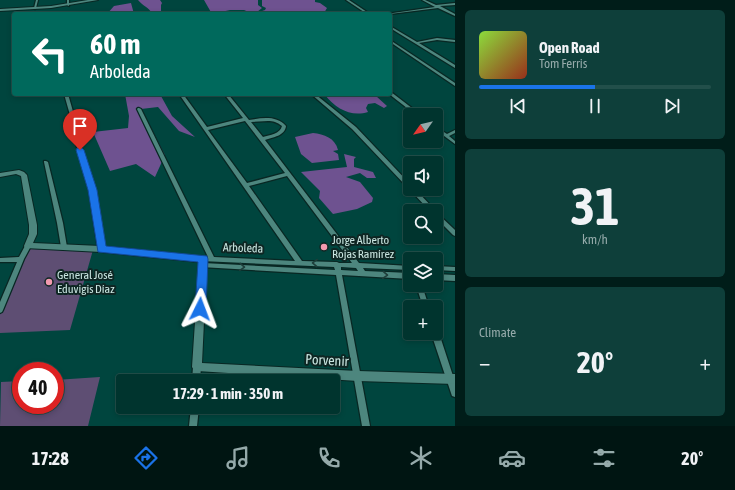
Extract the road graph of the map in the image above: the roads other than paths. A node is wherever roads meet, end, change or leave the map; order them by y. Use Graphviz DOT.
graph roads {
  1 [pos="37,0"];
  2 [pos="96,0"];
  3 [pos="347,0"];
  4 [pos="423,0"];
  5 [pos="68,2"];
  6 [pos="455,4"];
  7 [pos="437,6"];
  8 [pos="35,8"];
  9 [pos="0,10"];
  10 [pos="366,12"];
  11 [pos="392,13"];
  12 [pos="455,15"];
  13 [pos="392,28"];
  14 [pos="455,41"];
  15 [pos="392,42"];
  16 [pos="416,43"];
  17 [pos="454,65"];
  18 [pos="455,85"];
  19 [pos="392,95"];
  20 [pos="67,96"];
  21 [pos="182,96"];
  22 [pos="228,96"];
  23 [pos="315,96"];
  24 [pos="410,108"];
  25 [pos="139,109"];
  26 [pos="247,120"];
  27 [pos="206,128"];
  28 [pos="455,131"];
  29 [pos="443,133"];
  30 [pos="447,136"];
  31 [pos="262,139"];
  32 [pos="455,143"];
  33 [pos="46,162"];
  34 [pos="288,174"];
  35 [pos="0,175"];
  36 [pos="403,180"];
  37 [pos="246,185"];
  38 [pos="419,196"];
  39 [pos="426,204"];
  40 [pos="443,221"];
  41 [pos="455,234"];
  42 [pos="28,246"];
  43 [pos="64,247"];
  44 [pos="101,249"];
  45 [pos="21,259"];
  46 [pos="0,260"];
  47 [pos="206,261"];
  48 [pos="300,263"];
  49 [pos="337,264"];
  50 [pos="357,265"];
  51 [pos="403,268"];
  52 [pos="443,268"];
  53 [pos="455,269"];
  54 [pos="338,272"];
  55 [pos="363,274"];
  56 [pos="403,276"];
  57 [pos="443,277"];
  58 [pos="455,278"];
  59 [pos="0,310"];
  60 [pos="438,340"];
  61 [pos="197,368"];
  62 [pos="197,374"];
  63 [pos="358,376"];
  64 [pos="453,379"];
  65 [pos="455,393"];
  66 [pos="194,414"];
  67 [pos="193,426"];
  68 [pos="366,426"];
  1 -- 8 [label="street"];
  2 -- 5 [label="main road"];
  3 -- 10 [label="street"];
  4 -- 7 [label="street"];
  5 -- 8 [label="main road"];
  6 -- 7 [label="street"];
  7 -- 11 [label="street"];
  7 -- 12 [label="street"];
  8 -- 9 [label="main road"];
  13 -- 16 [label="street"];
  14 -- 16 [label="street"];
  15 -- 18 [label="street"];
  16 -- 17 [label="street"];
  19 -- 24 [label="street"];
  20 -- 44 [label="street"];
  21 -- 27 [label="street"];
  22 -- 26 [label="street"];
  23 -- 36 [label="street"];
  25 -- 47 [label="street"];
  26 -- 27 [label="street"];
  26 -- 31 [label="street"];
  26 -- 31 [label="street"];
  27 -- 37 [label="street"];
  28 -- 30 [label="street"];
  29 -- 30 [label="street"];
  30 -- 32 [label="street"];
  31 -- 34 [label="street"];
  33 -- 43 [label="street"];
  34 -- 37 [label="street"];
  34 -- 50 [label="street"];
  35 -- 42 [label="street"];
  37 -- 48 [label="street"];
  38 -- 39 [label="street"];
  40 -- 41 [label="street"];
  42 -- 43 [label="street, Arboleda"];
  42 -- 45 [label="street"];
  43 -- 44 [label="street, Arboleda"];
  44 -- 47 [label="street, Arboleda"];
  45 -- 46 [label="street"];
  45 -- 59 [label="street"];
  47 -- 48 [label="street, Arboleda"];
  47 -- 54 [label="street, Arboleda, one-way"];
  47 -- 61 [label="street"];
  49 -- 48 [label="street, Arboleda, one-way"];
  49 -- 50 [label="street, Arboleda"];
  49 -- 54 [label="street"];
  50 -- 51 [label="street, Arboleda"];
  50 -- 55 [label="street"];
  52 -- 53 [label="street"];
  54 -- 55 [label="street, Arboleda"];
  54 -- 63 [label="street"];
  55 -- 56 [label="street, Arboleda, one-way"];
  57 -- 58 [label="street"];
  60 -- 64 [label="street"];
  61 -- 62 [label="street"];
  61 -- 63 [label="street, Porvenir"];
  63 -- 64 [label="street, Porvenir"];
  63 -- 68 [label="street"];
  64 -- 65 [label="street"];
  66 -- 67 [label="street"];
}
